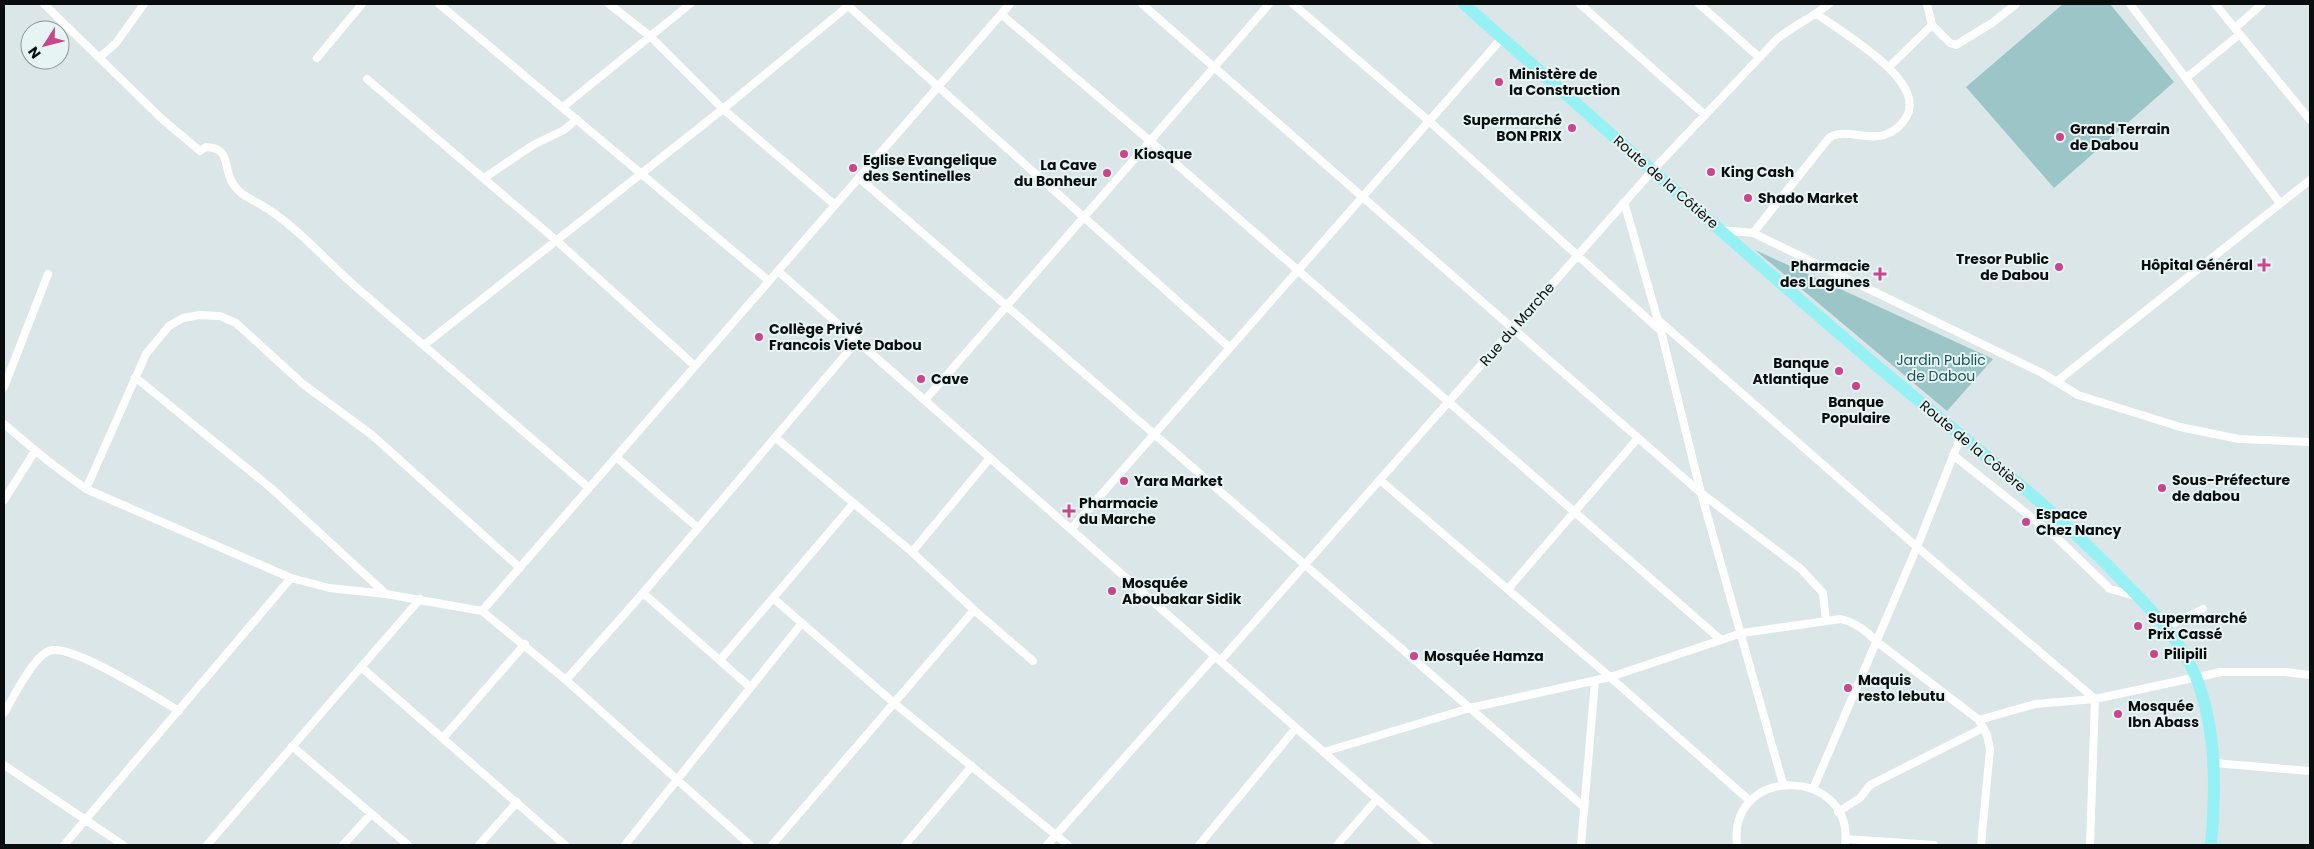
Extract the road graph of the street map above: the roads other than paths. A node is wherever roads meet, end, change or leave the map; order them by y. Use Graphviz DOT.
graph roads {
  1 [pos="44,4"];
  2 [pos="144,4"];
  3 [pos="362,4"];
  4 [pos="439,4"];
  5 [pos="609,4"];
  6 [pos="690,4"];
  7 [pos="1010,4"];
  8 [pos="1142,4"];
  9 [pos="1269,4"];
  10 [pos="1293,4"];
  11 [pos="1464,4"];
  12 [pos="1580,4"];
  13 [pos="1699,4"];
  14 [pos="1829,4"];
  15 [pos="1927,4"];
  16 [pos="2016,4"];
  17 [pos="2130,4"];
  18 [pos="2215,4"];
  19 [pos="2262,4"];
  20 [pos="847,5"];
  21 [pos="1000,14"];
  22 [pos="1817,14"];
  23 [pos="1932,25"];
  24 [pos="2238,31"];
  25 [pos="651,37"];
  26 [pos="1502,38"];
  27 [pos="100,57"];
  28 [pos="1759,57"];
  29 [pos="317,58"];
  30 [pos="1214,67"];
  31 [pos="1889,67"];
  32 [pos="2186,78"];
  33 [pos="367,79"];
  34 [pos="937,87"];
  35 [pos="563,107"];
  36 [pos="723,108"];
  37 [pos="1705,115"];
  38 [pos="577,119"];
  39 [pos="2310,120"];
  40 [pos="1429,121"];
  41 [pos="1150,141"];
  42 [pos="1653,170"];
  43 [pos="642,173"];
  44 [pos="484,178"];
  45 [pos="859,178"];
  46 [pos="2310,180"];
  47 [pos="1363,196"];
  48 [pos="1624,202"];
  49 [pos="2280,203"];
  50 [pos="835,205"];
  51 [pos="1084,218"];
  52 [pos="1721,230"];
  53 [pos="1754,233"];
  54 [pos="557,241"];
  55 [pos="1577,256"];
  56 [pos="778,271"];
  57 [pos="1298,271"];
  58 [pos="48,274"];
  59 [pos="769,280"];
  60 [pos="1007,306"];
  61 [pos="1657,318"];
  62 [pos="1514,327"];
  63 [pos="1661,331"];
  64 [pos="857,340"];
  65 [pos="424,345"];
  66 [pos="1230,348"];
  67 [pos="695,366"];
  68 [pos="135,377"];
  69 [pos="2056,382"];
  70 [pos="4,387"];
  71 [pos="925,400"];
  72 [pos="1448,402"];
  73 [pos="4,424"];
  74 [pos="1154,434"];
  75 [pos="1961,436"];
  76 [pos="776,438"];
  77 [pos="1638,438"];
  78 [pos="2310,442"];
  79 [pos="35,450"];
  80 [pos="1953,455"];
  81 [pos="616,457"];
  82 [pos="990,458"];
  83 [pos="2003,470"];
  84 [pos="1380,480"];
  85 [pos="1991,484"];
  86 [pos="589,488"];
  87 [pos="86,489"];
  88 [pos="1701,493"];
  89 [pos="4,500"];
  90 [pos="854,503"];
  91 [pos="1574,512"];
  92 [pos="698,528"];
  93 [pos="2070,528"];
  94 [pos="1071,529"];
  95 [pos="2055,536"];
  96 [pos="1917,547"];
  97 [pos="912,552"];
  98 [pos="2105,561"];
  99 [pos="1305,565"];
  100 [pos="520,568"];
  101 [pos="2093,572"];
  102 [pos="292,578"];
  103 [pos="1508,589"];
  104 [pos="643,593"];
  105 [pos="386,594"];
  106 [pos="2140,597"];
  107 [pos="773,598"];
  108 [pos="420,599"];
  109 [pos="2203,609"];
  110 [pos="974,610"];
  111 [pos="482,611"];
  112 [pos="1826,620"];
  113 [pos="802,623"];
  114 [pos="2166,627"];
  115 [pos="1742,633"];
  116 [pos="1721,640"];
  117 [pos="1876,641"];
  118 [pos="525,644"];
  119 [pos="1218,659"];
  120 [pos="720,660"];
  121 [pos="1033,661"];
  122 [pos="361,667"];
  123 [pos="2310,674"];
  124 [pos="2196,676"];
  125 [pos="1610,677"];
  126 [pos="566,680"];
  127 [pos="1594,681"];
  128 [pos="750,687"];
  129 [pos="2095,699"];
  130 [pos="894,703"];
  131 [pos="1470,708"];
  132 [pos="179,711"];
  133 [pos="4,713"];
  134 [pos="1981,724"];
  135 [pos="1296,728"];
  136 [pos="443,738"];
  137 [pos="292,746"];
  138 [pos="1324,752"];
  139 [pos="2214,763"];
  140 [pos="4,765"];
  141 [pos="972,766"];
  142 [pos="2310,771"];
  143 [pos="677,778"];
  144 [pos="1784,784"];
  145 [pos="1814,789"];
  146 [pos="1377,799"];
  147 [pos="1750,801"];
  148 [pos="516,802"];
  149 [pos="1584,807"];
  150 [pos="1838,812"];
  151 [pos="371,814"];
  152 [pos="86,819"];
  153 [pos="1057,835"];
  154 [pos="1845,842"];
  155 [pos="64,845"];
  156 [pos="123,845"];
  157 [pos="207,845"];
  158 [pos="343,845"];
  159 [pos="408,845"];
  160 [pos="479,845"];
  161 [pos="565,845"];
  162 [pos="625,845"];
  163 [pos="750,845"];
  164 [pos="772,845"];
  165 [pos="905,845"];
  166 [pos="1048,845"];
  167 [pos="1068,845"];
  168 [pos="1199,845"];
  169 [pos="1337,845"];
  170 [pos="1429,845"];
  171 [pos="1581,845"];
  172 [pos="1737,845"];
  173 [pos="1934,845"];
  174 [pos="1981,845"];
  175 [pos="2090,845"];
  176 [pos="2212,845"];
  1 -- 27 [label="street"];
  2 -- 27 [label="street"];
  3 -- 29 [label="street"];
  4 -- 35 [label="street"];
  5 -- 25 [label="street"];
  6 -- 25 [label="street"];
  7 -- 21 [label="street"];
  8 -- 30 [label="street"];
  9 -- 30 [label="street"];
  10 -- 40 [label="street"];
  11 -- 26 [label="main road, Route de la Côtière"];
  12 -- 37 [label="street"];
  13 -- 28 [label="street"];
  14 -- 22 [label="street, Rue du Marche"];
  15 -- 23 [label="street"];
  16 -- 23 [label="street"];
  17 -- 32 [label="street"];
  18 -- 24 [label="street"];
  19 -- 24 [label="street"];
  20 -- 34 [label="street"];
  20 -- 36 [label="street"];
  21 -- 34 [label="street"];
  21 -- 41 [label="street"];
  22 -- 28 [label="street, Rue du Marche"];
  22 -- 31 [label="street"];
  23 -- 31 [label="street"];
  24 -- 32 [label="street"];
  24 -- 39 [label="street"];
  25 -- 35 [label="street"];
  25 -- 36 [label="street"];
  26 -- 40 [label="street"];
  26 -- 42 [label="main road, Route de la Côtière"];
  27 -- 65 [label="street"];
  28 -- 37 [label="street, Rue du Marche"];
  30 -- 41 [label="street"];
  30 -- 47 [label="street"];
  31 -- 53 [label="street"];
  32 -- 49 [label="street"];
  33 -- 44 [label="street"];
  34 -- 45 [label="street"];
  34 -- 51 [label="street"];
  35 -- 38 [label="street"];
  36 -- 43 [label="street"];
  36 -- 50 [label="street"];
  37 -- 42 [label="street, Rue du Marche"];
  38 -- 43 [label="street"];
  38 -- 44 [label="street"];
  40 -- 47 [label="street"];
  40 -- 55 [label="street"];
  41 -- 51 [label="street"];
  41 -- 57 [label="street"];
  42 -- 48 [label="street, Rue du Marche"];
  42 -- 52 [label="main road, Route de la Côtière"];
  43 -- 54 [label="street"];
  43 -- 59 [label="street"];
  44 -- 54 [label="street"];
  45 -- 50 [label="street"];
  45 -- 60 [label="street"];
  46 -- 49 [label="street"];
  47 -- 57 [label="street"];
  47 -- 62 [label="street"];
  48 -- 55 [label="street, Rue du Marche"];
  48 -- 61 [label="street"];
  49 -- 69 [label="street"];
  50 -- 56 [label="street"];
  51 -- 60 [label="street"];
  51 -- 66 [label="street"];
  52 -- 53 [label="street"];
  52 -- 75 [label="main road, Route de la Côtière"];
  53 -- 69 [label="street"];
  54 -- 65 [label="street"];
  54 -- 67 [label="street"];
  55 -- 62 [label="street, Rue du Marche"];
  55 -- 63 [label="street"];
  56 -- 59 [label="street"];
  56 -- 64 [label="street"];
  57 -- 66 [label="street"];
  57 -- 72 [label="street"];
  58 -- 70 [label="street"];
  59 -- 67 [label="street"];
  60 -- 71 [label="street"];
  60 -- 74 [label="street"];
  61 -- 63 [label="street"];
  61 -- 96 [label="street"];
  62 -- 72 [label="street, Rue du Marche"];
  62 -- 77 [label="street"];
  63 -- 88 [label="street"];
  64 -- 71 [label="street"];
  64 -- 76 [label="street"];
  65 -- 86 [label="street"];
  66 -- 74 [label="street"];
  67 -- 81 [label="street"];
  68 -- 87 [label="street"];
  68 -- 100 [label="street"];
  68 -- 105 [label="street"];
  69 -- 78 [label="street"];
  71 -- 82 [label="street"];
  72 -- 84 [label="street, Rue du Marche"];
  72 -- 91 [label="street"];
  73 -- 79 [label="street"];
  74 -- 94 [label="street"];
  74 -- 99 [label="street"];
  75 -- 80 [label="street"];
  75 -- 83 [label="main road, Route de la Côtière"];
  76 -- 90 [label="street"];
  76 -- 92 [label="street"];
  77 -- 88 [label="street"];
  77 -- 91 [label="street"];
  79 -- 87 [label="street"];
  79 -- 89 [label="street"];
  80 -- 85 [label="street"];
  80 -- 96 [label="street"];
  81 -- 86 [label="street"];
  81 -- 92 [label="street"];
  82 -- 94 [label="street"];
  82 -- 97 [label="street"];
  83 -- 85 [label="street"];
  83 -- 93 [label="main road, Route de la Côtière"];
  84 -- 99 [label="street, Rue du Marche"];
  84 -- 103 [label="street"];
  85 -- 95 [label="street"];
  86 -- 100 [label="street"];
  87 -- 102 [label="street"];
  88 -- 112 [label="street"];
  88 -- 115 [label="street"];
  90 -- 97 [label="street"];
  90 -- 107 [label="street"];
  91 -- 103 [label="street"];
  91 -- 116 [label="street"];
  92 -- 104 [label="street"];
  93 -- 95 [label="street"];
  93 -- 98 [label="main road, Route de la Côtière"];
  94 -- 119 [label="street"];
  95 -- 101 [label="street"];
  96 -- 117 [label="street"];
  96 -- 129 [label="street"];
  97 -- 110 [label="street"];
  98 -- 101 [label="street"];
  98 -- 106 [label="main road, Route de la Côtière"];
  99 -- 119 [label="street, Rue du Marche"];
  99 -- 131 [label="street"];
  100 -- 111 [label="street"];
  101 -- 106 [label="street"];
  102 -- 105 [label="street"];
  102 -- 132 [label="street"];
  103 -- 125 [label="street"];
  104 -- 120 [label="street"];
  104 -- 126 [label="street"];
  105 -- 108 [label="street"];
  106 -- 114 [label="main road, Route de la Côtière"];
  107 -- 113 [label="street"];
  107 -- 120 [label="street"];
  108 -- 111 [label="street"];
  108 -- 122 [label="street"];
  109 -- 114 [label="street"];
  110 -- 121 [label="street"];
  110 -- 130 [label="street"];
  111 -- 118 [label="street"];
  112 -- 115 [label="street"];
  112 -- 117 [label="street"];
  113 -- 128 [label="street"];
  113 -- 130 [label="street"];
  114 -- 124 [label="main road, Route de la Côtière"];
  115 -- 116 [label="street"];
  115 -- 144 [label="street"];
  116 -- 125 [label="street"];
  117 -- 134 [label="street"];
  117 -- 145 [label="street"];
  118 -- 126 [label="street"];
  118 -- 136 [label="street"];
  119 -- 135 [label="street"];
  119 -- 153 [label="street, Rue du Marche"];
  120 -- 128 [label="street"];
  122 -- 136 [label="street"];
  122 -- 137 [label="street"];
  123 -- 124 [label="street"];
  124 -- 129 [label="street"];
  124 -- 139 [label="main road, Route de la Côtière"];
  125 -- 127 [label="street"];
  125 -- 147 [label="street"];
  126 -- 143 [label="street"];
  127 -- 131 [label="street"];
  127 -- 149 [label="street"];
  128 -- 143 [label="street"];
  129 -- 134 [label="street"];
  129 -- 175 [label="street"];
  130 -- 141 [label="street"];
  130 -- 164 [label="street"];
  131 -- 138 [label="street"];
  131 -- 149 [label="street"];
  132 -- 133 [label="street"];
  132 -- 152 [label="street"];
  134 -- 150 [label="street"];
  134 -- 174 [label="street"];
  135 -- 138 [label="street"];
  135 -- 168 [label="street"];
  136 -- 148 [label="street"];
  137 -- 151 [label="street"];
  137 -- 157 [label="street"];
  138 -- 146 [label="street"];
  139 -- 142 [label="street"];
  139 -- 176 [label="main road, Route de la Côtière"];
  140 -- 152 [label="street"];
  141 -- 153 [label="street"];
  141 -- 165 [label="street"];
  143 -- 162 [label="street"];
  143 -- 163 [label="street"];
  144 -- 145 [label="street"];
  144 -- 147 [label="street"];
  145 -- 150 [label="street"];
  146 -- 169 [label="street"];
  146 -- 170 [label="street"];
  147 -- 172 [label="street"];
  148 -- 160 [label="street"];
  148 -- 161 [label="street"];
  149 -- 171 [label="street"];
  150 -- 154 [label="street"];
  151 -- 158 [label="street"];
  151 -- 159 [label="street"];
  152 -- 155 [label="street"];
  152 -- 156 [label="street"];
  153 -- 166 [label="street, Rue du Marche"];
  153 -- 167 [label="street"];
  154 -- 173 [label="street"];
}
